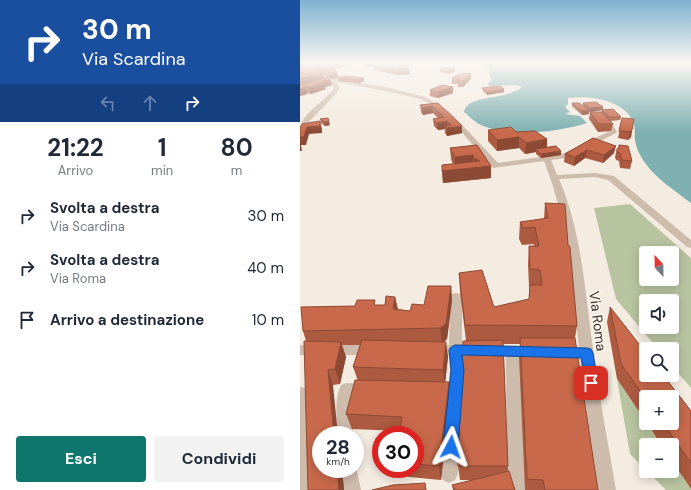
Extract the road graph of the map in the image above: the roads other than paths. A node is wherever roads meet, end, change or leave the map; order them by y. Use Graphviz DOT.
graph roads {
  1 [pos="336,87"];
  2 [pos="373,87"];
  3 [pos="311,105"];
  4 [pos="320,106"];
  5 [pos="312,112"];
  6 [pos="300,113"];
  7 [pos="598,114"];
  8 [pos="300,129"];
  9 [pos="547,160"];
  10 [pos="555,177"];
  11 [pos="691,245"];
  12 [pos="456,297"];
  13 [pos="300,350"];
  14 [pos="385,350"];
  15 [pos="424,350"];
  16 [pos="455,350"];
  17 [pos="513,351"];
  18 [pos="543,351"];
  19 [pos="573,351"];
  20 [pos="587,353"];
  21 [pos="385,390"];
  22 [pos="439,392"];
  23 [pos="300,393"];
  24 [pos="454,393"];
  25 [pos="301,417"];
  26 [pos="345,426"];
  27 [pos="449,474"];
  28 [pos="350,478"];
  29 [pos="305,490"];
  30 [pos="352,490"];
  31 [pos="519,490"];
  32 [pos="607,490"];
  1 -- 4 [label="street"];
  2 -- 9 [label="street"];
  3 -- 4 [label="street"];
  4 -- 5 [label="street"];
  5 -- 6 [label="street"];
  5 -- 8 [label="street"];
  7 -- 9 [label="street"];
  9 -- 10 [label="street, Via Roma"];
  10 -- 11 [label="street"];
  10 -- 20 [label="street, Via Roma"];
  12 -- 16 [label="street"];
  13 -- 14 [label="street"];
  15 -- 16 [label="street"];
  16 -- 17 [label="street"];
  16 -- 24 [label="street"];
  17 -- 18 [label="street"];
  17 -- 31 [label="street"];
  19 -- 20 [label="street"];
  20 -- 32 [label="street, Via Roma"];
  21 -- 26 [label="street"];
  22 -- 24 [label="street"];
  23 -- 25 [label="street"];
  24 -- 27 [label="street"];
  25 -- 29 [label="street"];
  28 -- 30 [label="street"];
}
